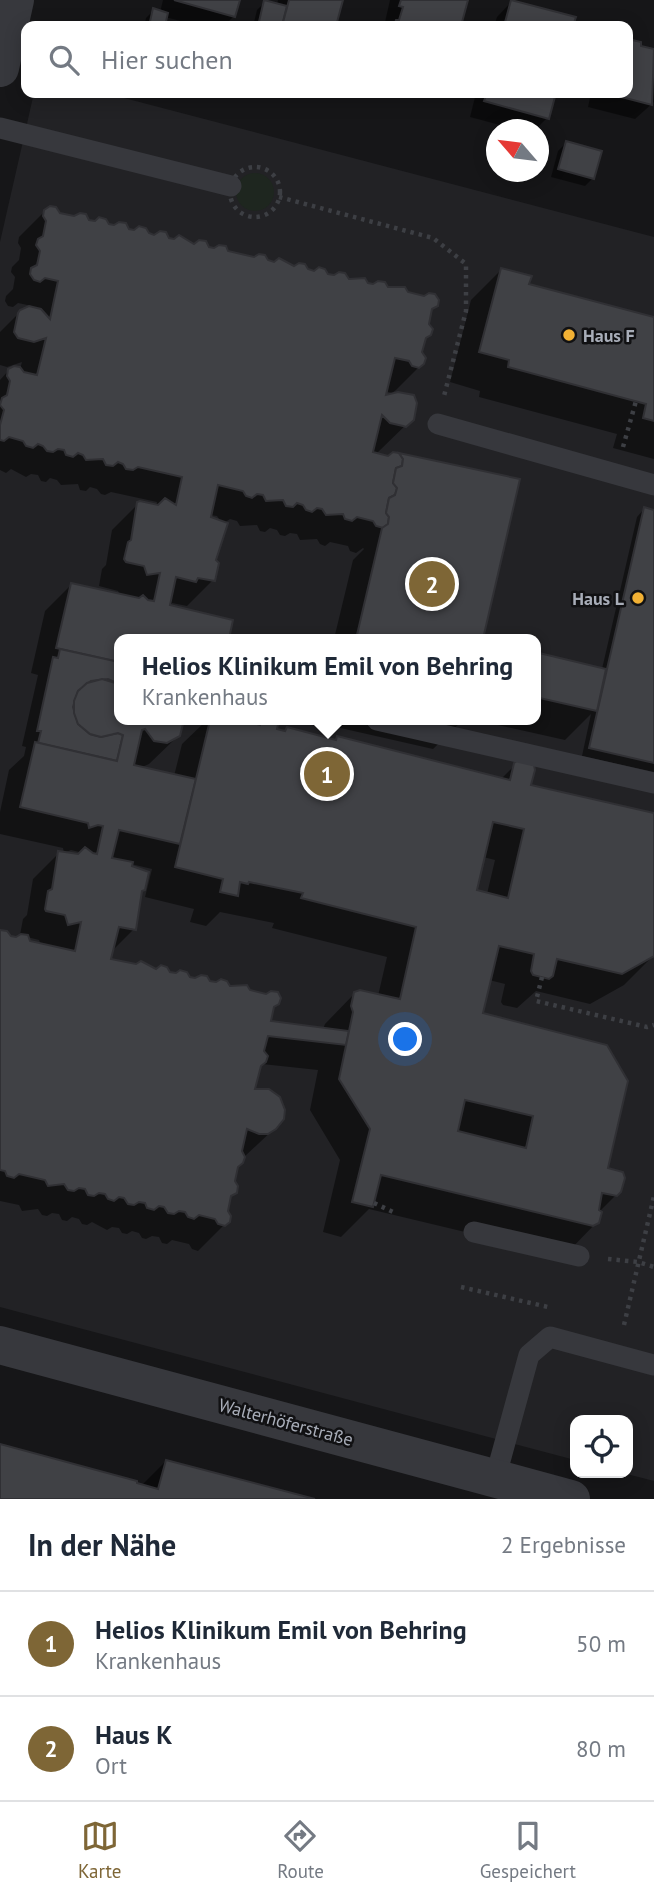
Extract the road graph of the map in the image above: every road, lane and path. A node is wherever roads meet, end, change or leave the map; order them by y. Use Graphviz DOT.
graph roads {
  1 [pos="15,0"];
  2 [pos="0,65"];
  3 [pos="0,128"];
  4 [pos="231,186"];
  5 [pos="279,197"];
  6 [pos="636,401"];
  7 [pos="438,424"];
  8 [pos="616,475"];
  9 [pos="654,485"];
  10 [pos="399,725"];
  11 [pos="654,783"];
  12 [pos="542,977"];
  13 [pos="654,1025"];
  14 [pos="654,1196"];
  15 [pos="374,1203"];
  16 [pos="393,1212"];
  17 [pos="474,1232"];
  18 [pos="579,1256"];
  19 [pos="638,1262"];
  20 [pos="654,1267"];
  21 [pos="624,1325"];
  22 [pos="0,1345"];
  23 [pos="654,1365"];
  24 [pos="495,1479"];
  25 [pos="571,1499"];
  1 -- 2 [label="street"];
  3 -- 4 [label="lane"];
  5 -- 7 [label="path"];
  6 -- 8 [label="path"];
  7 -- 8 [label="lane"];
  8 -- 9 [label="lane"];
  10 -- 11 [label="lane"];
  12 -- 13 [label="path"];
  14 -- 19 [label="path"];
  15 -- 16 [label="path"];
  17 -- 18 [label="lane"];
  19 -- 20 [label="path"];
  19 -- 21 [label="path"];
  22 -- 24 [label="street, Walterhöferstraße"];
  23 -- 24 [label="lane"];
  24 -- 25 [label="street, Walterhöferstraße"];
}
